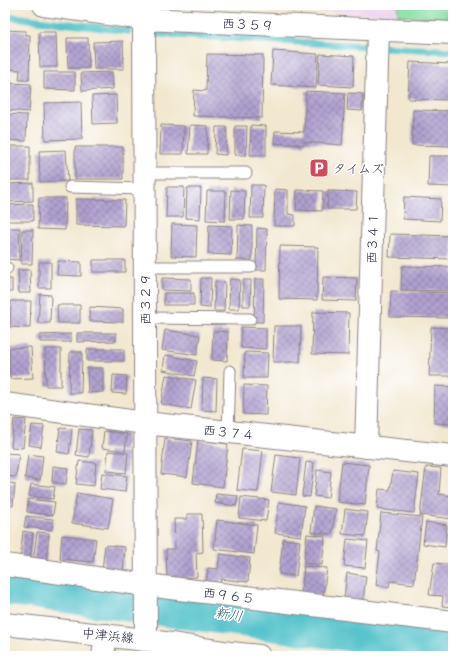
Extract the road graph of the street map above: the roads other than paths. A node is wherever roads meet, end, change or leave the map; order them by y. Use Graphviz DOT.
graph roads {
  1 [pos="44,5"];
  2 [pos="144,12"];
  3 [pos="378,30"];
  4 [pos="453,33"];
  5 [pos="246,173"];
  6 [pos="144,181"];
  7 [pos="70,187"];
  8 [pos="145,266"];
  9 [pos="251,267"];
  10 [pos="145,318"];
  11 [pos="250,319"];
  12 [pos="230,371"];
  13 [pos="5,404"];
  14 [pos="145,423"];
  15 [pos="228,432"];
  16 [pos="366,447"];
  17 [pos="453,456"];
  18 [pos="5,565"];
  19 [pos="146,597"];
  20 [pos="453,622"];
  21 [pos="5,624"];
  22 [pos="146,640"];
  23 [pos="105,646"];
  24 [pos="231,654"];
  25 [pos="259,656"];
  1 -- 2 [label="street, 西３５９"];
  2 -- 3 [label="street, 西３５９"];
  2 -- 6 [label="street, 西３２９"];
  3 -- 4 [label="street, 西３５９"];
  3 -- 16 [label="street, 西３４１"];
  5 -- 6 [label="lane"];
  6 -- 7 [label="lane"];
  6 -- 8 [label="street, 西３２９"];
  8 -- 9 [label="lane"];
  8 -- 10 [label="street, 西３２９"];
  10 -- 11 [label="lane"];
  10 -- 14 [label="street, 西３２９"];
  12 -- 15 [label="lane"];
  13 -- 14 [label="street, 西３７４"];
  14 -- 15 [label="street, 西３７４"];
  14 -- 19 [label="street, 西３２９"];
  15 -- 16 [label="street, 西３７４"];
  16 -- 17 [label="street, 西３７４"];
  18 -- 19 [label="street, 西９６５"];
  19 -- 20 [label="street, 西９６５"];
  19 -- 22 [label="street, 西３２９"];
  21 -- 23 [label="street, 中津浜線"];
  22 -- 23 [label="street, 中津浜線"];
  22 -- 24 [label="street, 中津浜線"];
  24 -- 25 [label="street, 中津浜線"];
}
